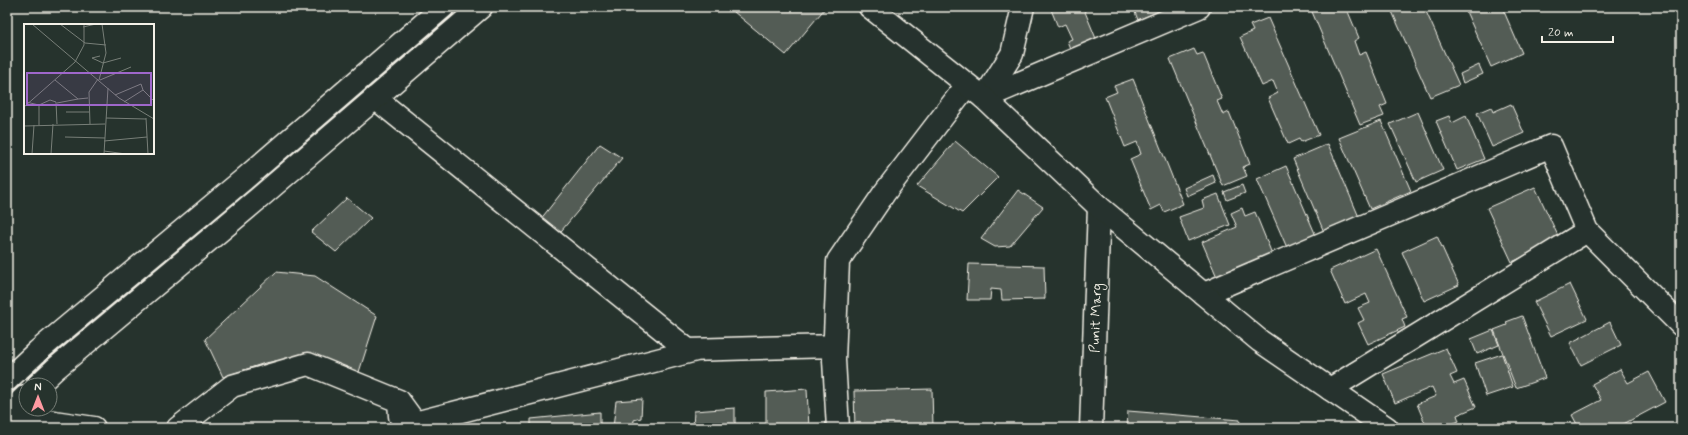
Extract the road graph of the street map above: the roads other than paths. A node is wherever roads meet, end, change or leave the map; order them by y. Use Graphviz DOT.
graph roads {
  1 [pos="443,7"];
  2 [pos="481,7"];
  3 [pos="870,7"];
  4 [pos="1023,7"];
  5 [pos="1199,7"];
  6 [pos="967,84"];
  7 [pos="375,98"];
  8 [pos="984,98"];
  9 [pos="1099,207"];
  10 [pos="1587,232"];
  11 [pos="1204,294"];
  12 [pos="1681,325"];
  13 [pos="834,346"];
  14 [pos="696,350"];
  15 [pos="47,377"];
  16 [pos="7,380"];
  17 [pos="1330,389"];
  18 [pos="399,401"];
  19 [pos="18,404"];
  20 [pos="7,414"];
  21 [pos="94,428"];
  22 [pos="178,428"];
  23 [pos="400,428"];
  24 [pos="838,428"];
  25 [pos="1091,428"];
  26 [pos="1387,428"];
  1 -- 16 [label="street"];
  2 -- 7 [label="street"];
  3 -- 6 [label="street"];
  4 -- 8 [label="street"];
  5 -- 8 [label="street"];
  6 -- 8 [label="street"];
  6 -- 13 [label="street"];
  7 -- 14 [label="street"];
  7 -- 15 [label="street"];
  8 -- 9 [label="street"];
  9 -- 11 [label="street"];
  9 -- 25 [label="street, Punit Marg"];
  10 -- 11 [label="street"];
  10 -- 12 [label="street"];
  10 -- 17 [label="street"];
  11 -- 17 [label="street"];
  13 -- 14 [label="street"];
  13 -- 24 [label="street"];
  14 -- 18 [label="street"];
  17 -- 26 [label="street"];
  18 -- 22 [label="street"];
  18 -- 23 [label="street"];
  19 -- 20 [label="street"];
  20 -- 21 [label="street"];
}
